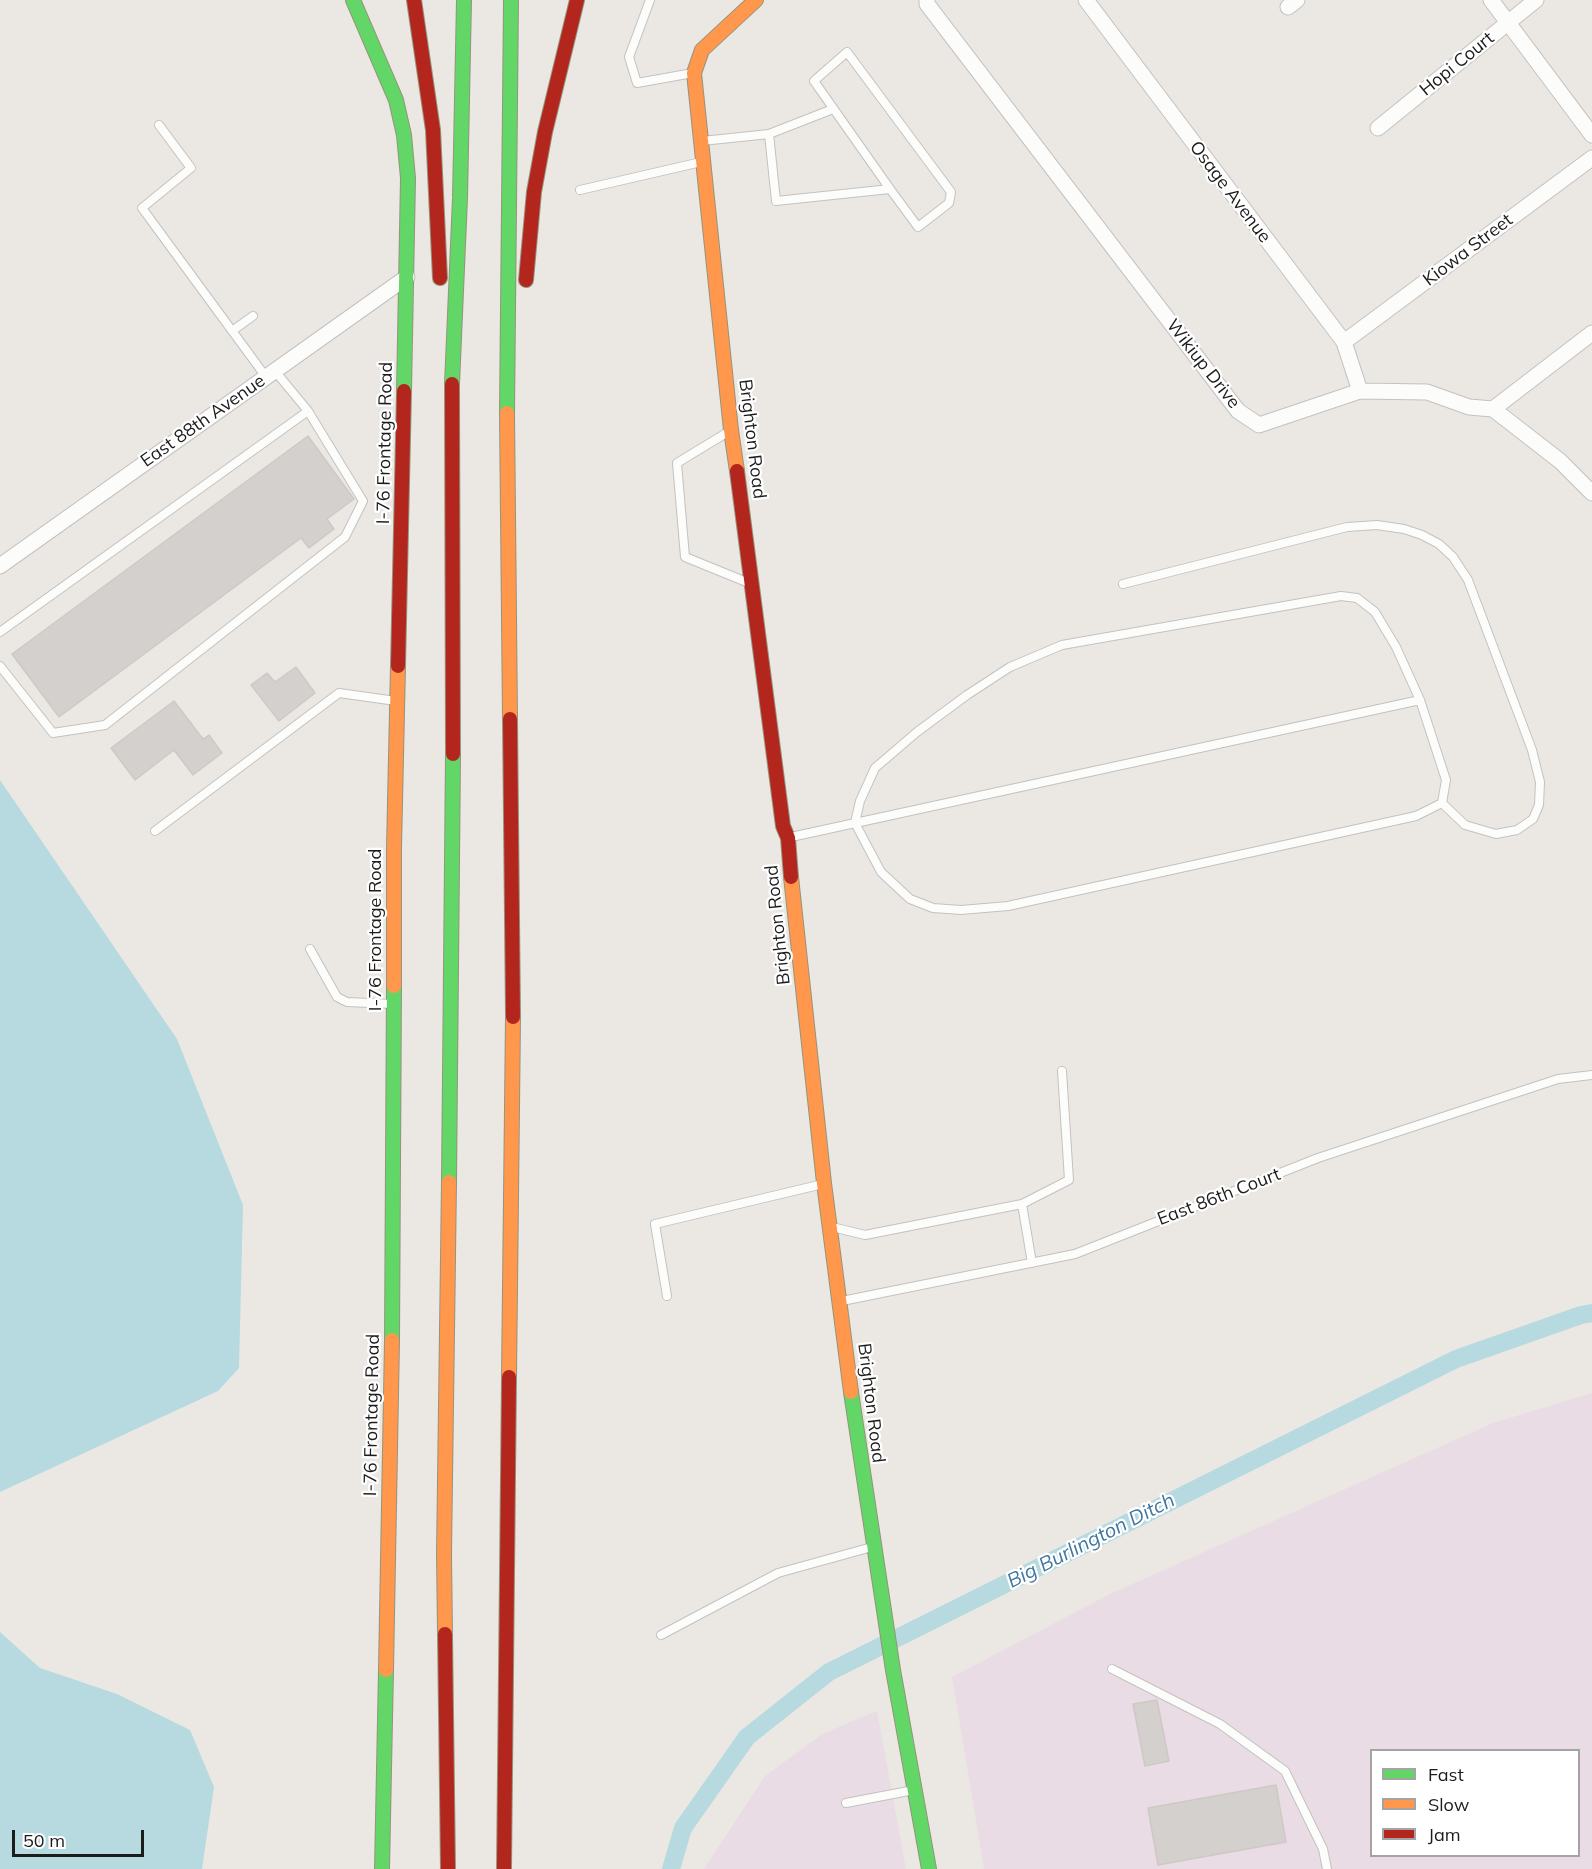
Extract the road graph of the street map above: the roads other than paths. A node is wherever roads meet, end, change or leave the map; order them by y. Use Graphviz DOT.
graph roads {
  1 [pos="353,0"];
  2 [pos="414,0"];
  3 [pos="464,0"];
  4 [pos="511,0"];
  5 [pos="577,0"];
  6 [pos="650,0"];
  7 [pos="756,0"];
  8 [pos="927,0"];
  9 [pos="1086,0"];
  10 [pos="1491,0"];
  11 [pos="1536,0"];
  12 [pos="1508,22"];
  13 [pos="694,73"];
  14 [pos="833,109"];
  15 [pos="159,125"];
  16 [pos="1378,128"];
  17 [pos="769,134"];
  18 [pos="1592,135"];
  19 [pos="701,141"];
  20 [pos="1592,158"];
  21 [pos="702,161"];
  22 [pos="890,189"];
  23 [pos="580,190"];
  24 [pos="407,277"];
  25 [pos="439,296"];
  26 [pos="524,299"];
  27 [pos="253,316"];
  28 [pos="441,327"];
  29 [pos="232,331"];
  30 [pos="1592,333"];
  31 [pos="1344,342"];
  32 [pos="271,374"];
  33 [pos="1360,391"];
  34 [pos="452,392"];
  35 [pos="1493,409"];
  36 [pos="308,411"];
  37 [pos="521,422"];
  38 [pos="731,430"];
  39 [pos="509,472"];
  40 [pos="1592,494"];
  41 [pos="0,566"];
  42 [pos="753,584"];
  43 [pos="1123,584"];
  44 [pos="0,632"];
  45 [pos="0,666"];
  46 [pos="1420,700"];
  47 [pos="398,701"];
  48 [pos="1442,803"];
  49 [pos="855,823"];
  50 [pos="155,831"];
  51 [pos="788,838"];
  52 [pos="310,949"];
  53 [pos="394,1004"];
  54 [pos="1062,1071"];
  55 [pos="1592,1075"];
  56 [pos="824,1183"];
  57 [pos="1022,1204"];
  58 [pos="830,1227"];
  59 [pos="1032,1263"];
  60 [pos="667,1296"];
  61 [pos="840,1302"];
  62 [pos="874,1546"];
  63 [pos="661,1635"];
  64 [pos="1112,1669"];
  65 [pos="915,1790"];
  66 [pos="846,1803"];
  67 [pos="382,1869"];
  68 [pos="448,1869"];
  69 [pos="504,1869"];
  70 [pos="929,1869"];
  71 [pos="1327,1869"];
  1 -- 24 [label="main road, I-76 Frontage Road"];
  2 -- 25 [label="main road"];
  3 -- 34 [label="main road"];
  4 -- 39 [label="main road"];
  5 -- 26 [label="main road"];
  6 -- 13 [label="lane"];
  7 -- 13 [label="main road, Brighton Road"];
  8 -- 33 [label="street, Wikiup Drive"];
  9 -- 31 [label="street, Osage Avenue"];
  10 -- 12 [label="street"];
  11 -- 12 [label="street, Hopi Court"];
  12 -- 16 [label="street, Hopi Court"];
  12 -- 18 [label="street"];
  13 -- 19 [label="main road, Brighton Road"];
  14 -- 17 [label="lane"];
  14 -- 22 [label="lane"];
  14 -- 22 [label="lane"];
  15 -- 29 [label="lane"];
  17 -- 19 [label="lane"];
  17 -- 22 [label="lane"];
  19 -- 21 [label="main road, Brighton Road"];
  20 -- 31 [label="street, Kiowa Street"];
  21 -- 23 [label="lane"];
  21 -- 38 [label="main road, Brighton Road"];
  24 -- 32 [label="street, East 88th Avenue"];
  24 -- 47 [label="main road, I-76 Frontage Road"];
  27 -- 29 [label="lane"];
  28 -- 34 [label="main road"];
  29 -- 32 [label="lane"];
  30 -- 35 [label="street"];
  31 -- 33 [label="street, Osage Avenue"];
  32 -- 36 [label="lane"];
  32 -- 41 [label="street, East 88th Avenue"];
  33 -- 35 [label="street, Wikiup Drive"];
  34 -- 68 [label="main road"];
  35 -- 40 [label="street"];
  36 -- 44 [label="lane"];
  36 -- 45 [label="lane"];
  37 -- 39 [label="main road"];
  38 -- 42 [label="main road, Brighton Road"];
  38 -- 42 [label="lane"];
  39 -- 69 [label="main road"];
  42 -- 51 [label="main road, Brighton Road"];
  43 -- 48 [label="lane"];
  46 -- 48 [label="lane"];
  46 -- 49 [label="lane"];
  46 -- 49 [label="lane"];
  47 -- 50 [label="lane"];
  47 -- 53 [label="main road, I-76 Frontage Road"];
  48 -- 49 [label="lane"];
  49 -- 51 [label="lane"];
  51 -- 56 [label="main road, Brighton Road"];
  52 -- 53 [label="lane"];
  53 -- 67 [label="main road, I-76 Frontage Road"];
  54 -- 57 [label="lane"];
  55 -- 59 [label="lane, East 86th Court"];
  56 -- 58 [label="main road, Brighton Road"];
  56 -- 60 [label="lane"];
  57 -- 58 [label="lane"];
  57 -- 59 [label="lane"];
  58 -- 61 [label="main road, Brighton Road"];
  59 -- 61 [label="lane, East 86th Court"];
  61 -- 62 [label="main road, Brighton Road"];
  62 -- 63 [label="lane"];
  62 -- 65 [label="main road, Brighton Road"];
  64 -- 71 [label="lane"];
  65 -- 66 [label="lane"];
  65 -- 70 [label="main road, Brighton Road"];
}
